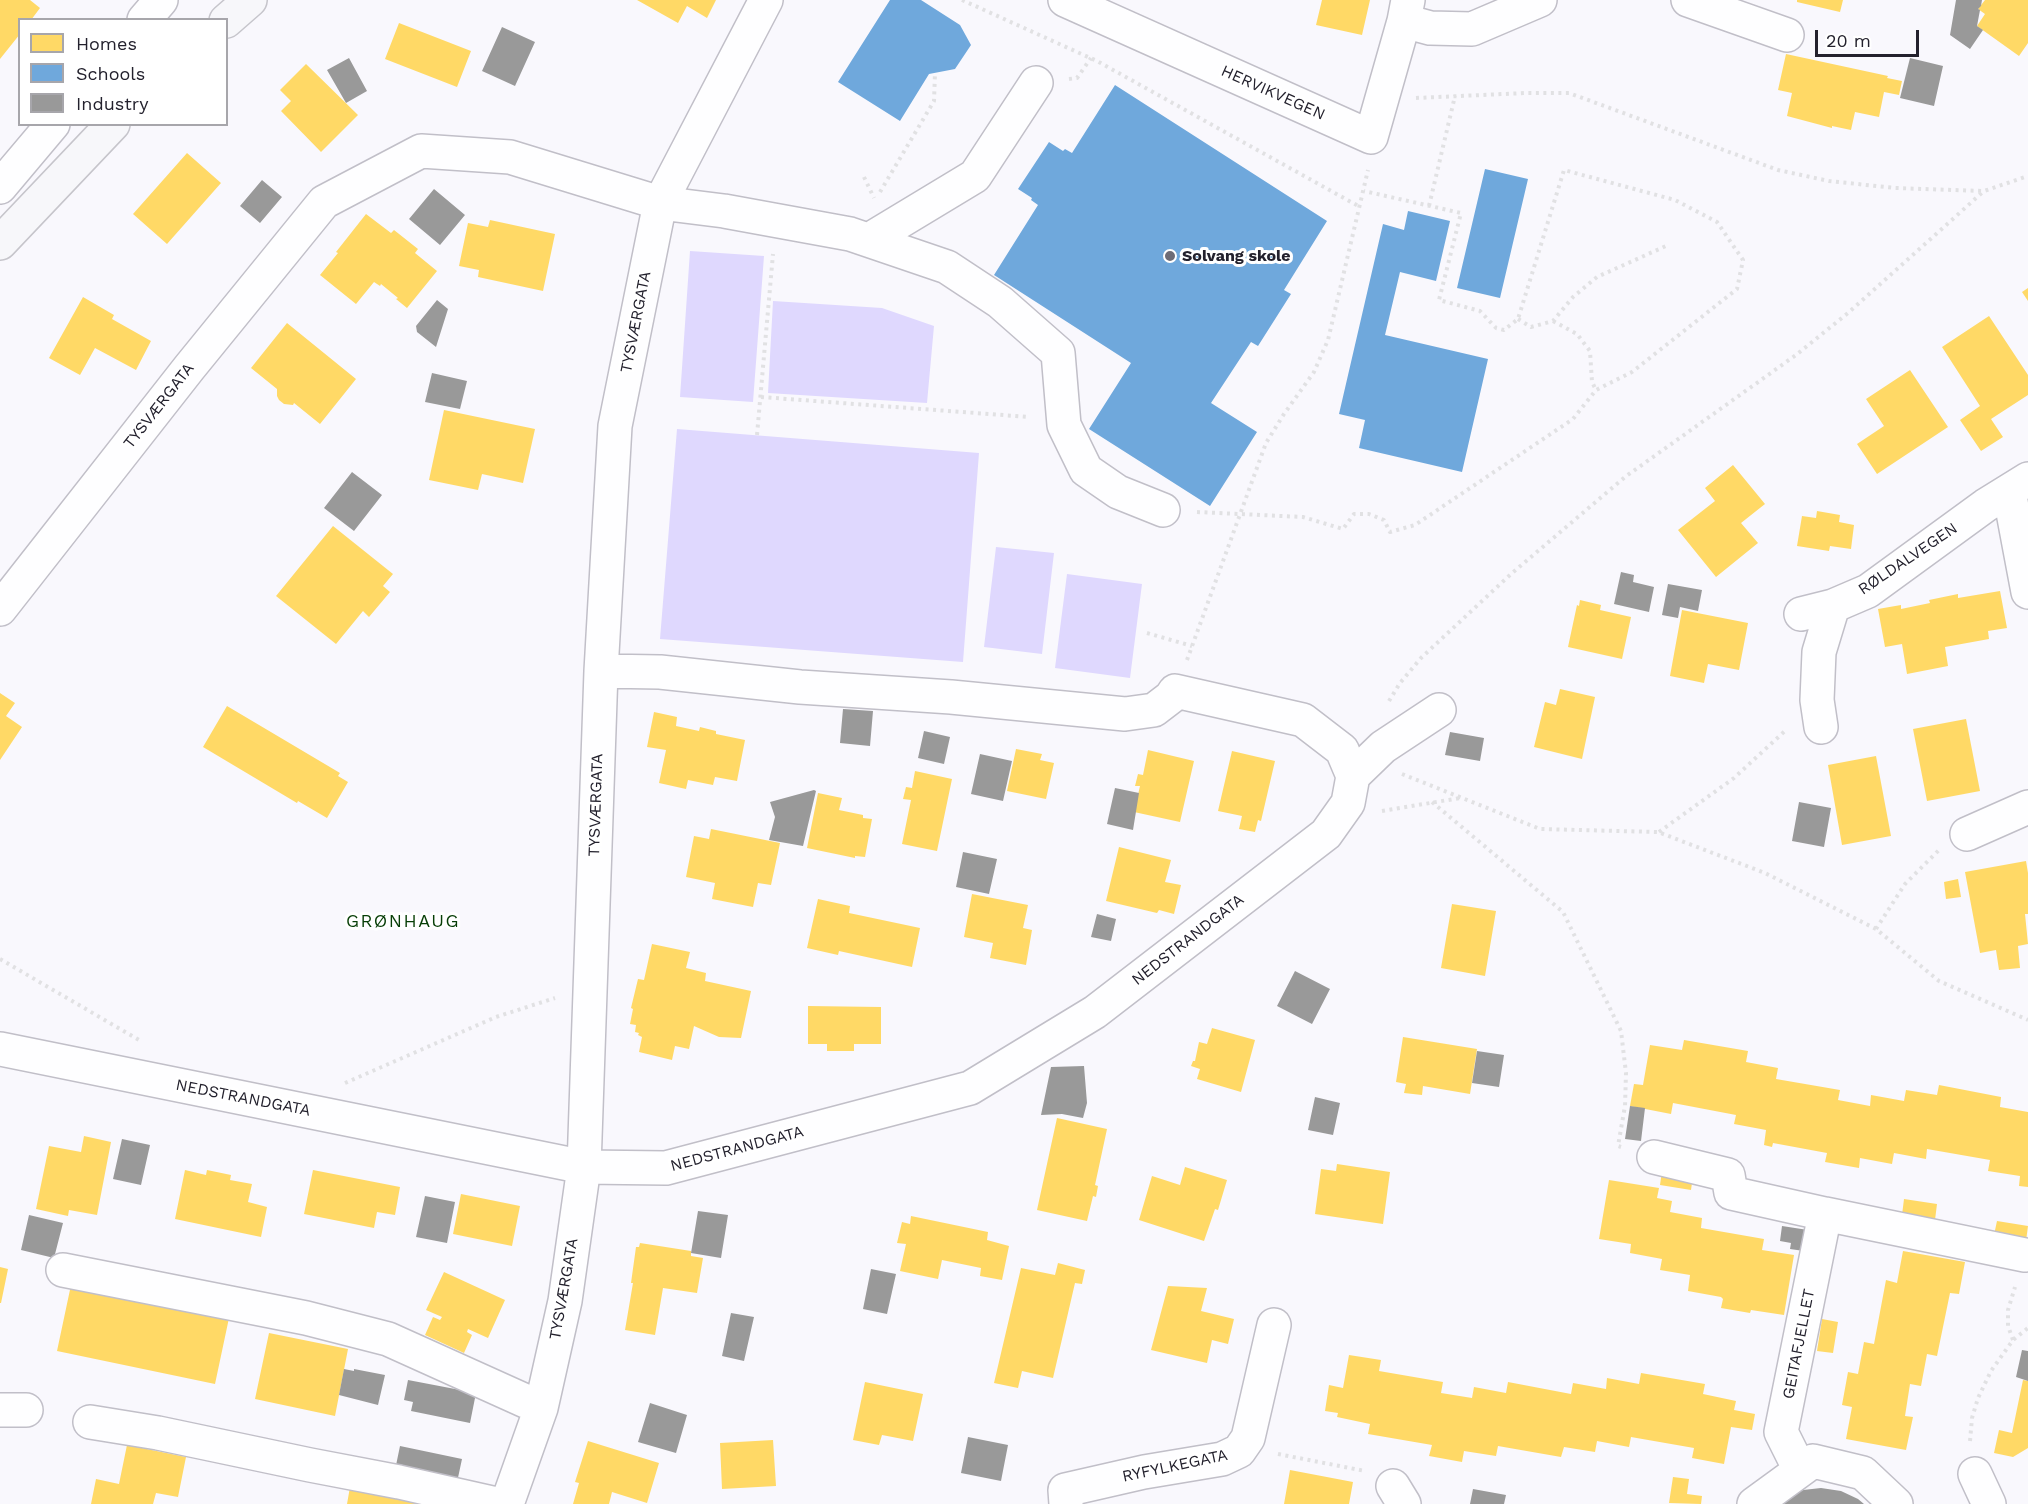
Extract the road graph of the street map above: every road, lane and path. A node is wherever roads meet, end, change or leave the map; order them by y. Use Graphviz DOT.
graph roads {
  1 [pos="161,0"];
  2 [pos="250,0"];
  3 [pos="766,0"];
  4 [pos="962,0"];
  5 [pos="1065,0"];
  6 [pos="1540,0"];
  7 [pos="1688,0"];
  8 [pos="1406,10"];
  9 [pos="146,18"];
  10 [pos="228,19"];
  11 [pos="1787,34"];
  12 [pos="935,73"];
  13 [pos="1036,83"];
  14 [pos="1455,96"];
  15 [pos="1382,99"];
  16 [pos="51,126"];
  17 [pos="111,126"];
  18 [pos="1371,137"];
  19 [pos="2028,176"];
  20 [pos="0,187"];
  21 [pos="1364,191"];
  22 [pos="1984,191"];
  23 [pos="875,200"];
  24 [pos="660,203"];
  25 [pos="1428,206"];
  26 [pos="1360,207"];
  27 [pos="776,220"];
  28 [pos="869,240"];
  29 [pos="0,243"];
  30 [pos="1666,246"];
  31 [pos="1518,318"];
  32 [pos="1553,321"];
  33 [pos="1596,390"];
  34 [pos="761,397"];
  35 [pos="1064,420"];
  36 [pos="757,435"];
  37 [pos="2019,485"];
  38 [pos="1163,510"];
  39 [pos="1241,513"];
  40 [pos="2028,592"];
  41 [pos="1833,606"];
  42 [pos="0,609"];
  43 [pos="1801,614"];
  44 [pos="1147,633"];
  45 [pos="1192,646"];
  46 [pos="601,671"];
  47 [pos="1175,691"];
  48 [pos="1439,710"];
  49 [pos="1819,714"];
  50 [pos="1383,747"];
  51 [pos="1461,798"];
  52 [pos="1356,799"];
  53 [pos="1432,802"];
  54 [pos="2028,807"];
  55 [pos="1658,832"];
  56 [pos="1967,834"];
  57 [pos="1876,929"];
  58 [pos="0,959"];
  59 [pos="590,987"];
  60 [pos="2028,1020"];
  61 [pos="140,1040"];
  62 [pos="0,1049"];
  63 [pos="316,1113"];
  64 [pos="1654,1157"];
  65 [pos="584,1167"];
  66 [pos="1825,1214"];
  67 [pos="2025,1255"];
  68 [pos="63,1270"];
  69 [pos="1274,1325"];
  70 [pos="2028,1328"];
  71 [pos="2013,1340"];
  72 [pos="541,1408"];
  73 [pos="90,1422"];
  74 [pos="1248,1438"];
  75 [pos="1800,1470"];
  76 [pos="1975,1474"];
  77 [pos="1398,1495"];
  78 [pos="497,1504"];
  79 [pos="507,1504"];
  80 [pos="1066,1504"];
  81 [pos="1754,1504"];
  82 [pos="1896,1504"];
  83 [pos="1989,1504"];
  1 -- 9 [label="street"];
  2 -- 10 [label="main road"];
  3 -- 24 [label="street, TYSVÆRGATA"];
  4 -- 26 [label="path"];
  5 -- 18 [label="street, HERVIKVEGEN"];
  6 -- 8 [label="street"];
  7 -- 11 [label="street"];
  8 -- 15 [label="street"];
  12 -- 23 [label="path"];
  13 -- 28 [label="street"];
  14 -- 15 [label="path"];
  14 -- 22 [label="path"];
  14 -- 25 [label="path"];
  15 -- 18 [label="street"];
  16 -- 20 [label="street"];
  17 -- 29 [label="main road"];
  18 -- 21 [label="path"];
  19 -- 22 [label="path"];
  21 -- 25 [label="path"];
  21 -- 26 [label="path"];
  22 -- 50 [label="path"];
  24 -- 27 [label="street"];
  24 -- 42 [label="street, TYSVÆRGATA"];
  24 -- 46 [label="street, TYSVÆRGATA"];
  25 -- 31 [label="path"];
  26 -- 39 [label="path"];
  27 -- 28 [label="street"];
  27 -- 34 [label="path"];
  28 -- 35 [label="street"];
  30 -- 32 [label="path"];
  31 -- 32 [label="path"];
  31 -- 33 [label="path"];
  32 -- 33 [label="path"];
  33 -- 39 [label="path"];
  34 -- 35 [label="path"];
  34 -- 36 [label="path"];
  35 -- 38 [label="street"];
  37 -- 40 [label="street, RØLDALVEGEN"];
  37 -- 41 [label="street, RØLDALVEGEN"];
  38 -- 39 [label="path"];
  39 -- 45 [label="path"];
  41 -- 43 [label="street, RØLDALVEGEN"];
  41 -- 49 [label="street"];
  44 -- 45 [label="path"];
  45 -- 47 [label="path"];
  46 -- 47 [label="street"];
  46 -- 59 [label="street, TYSVÆRGATA"];
  47 -- 52 [label="street"];
  48 -- 50 [label="street, NEDSTRANDGATA"];
  49 -- 55 [label="path"];
  50 -- 52 [label="street, NEDSTRANDGATA"];
  51 -- 52 [label="path"];
  51 -- 53 [label="path"];
  51 -- 55 [label="path"];
  52 -- 53 [label="path"];
  52 -- 65 [label="street, NEDSTRANDGATA"];
  53 -- 64 [label="path"];
  54 -- 56 [label="street"];
  55 -- 57 [label="path"];
  56 -- 57 [label="path"];
  57 -- 60 [label="path"];
  58 -- 61 [label="path"];
  59 -- 63 [label="path"];
  59 -- 65 [label="street, TYSVÆRGATA"];
  62 -- 63 [label="street, NEDSTRANDGATA"];
  63 -- 65 [label="street, NEDSTRANDGATA"];
  64 -- 66 [label="street"];
  65 -- 72 [label="street, TYSVÆRGATA"];
  66 -- 67 [label="street"];
  66 -- 75 [label="street, GEITAFJELLET"];
  67 -- 71 [label="path"];
  68 -- 72 [label="street"];
  69 -- 74 [label="street, RYFYLKEGATA"];
  70 -- 71 [label="path"];
  71 -- 76 [label="path"];
  72 -- 79 [label="street, TYSVÆRGATA"];
  73 -- 78 [label="street"];
  74 -- 77 [label="path"];
  74 -- 80 [label="street, RYFYLKEGATA"];
  75 -- 81 [label="street"];
  75 -- 82 [label="street"];
  76 -- 83 [label="street"];
}
